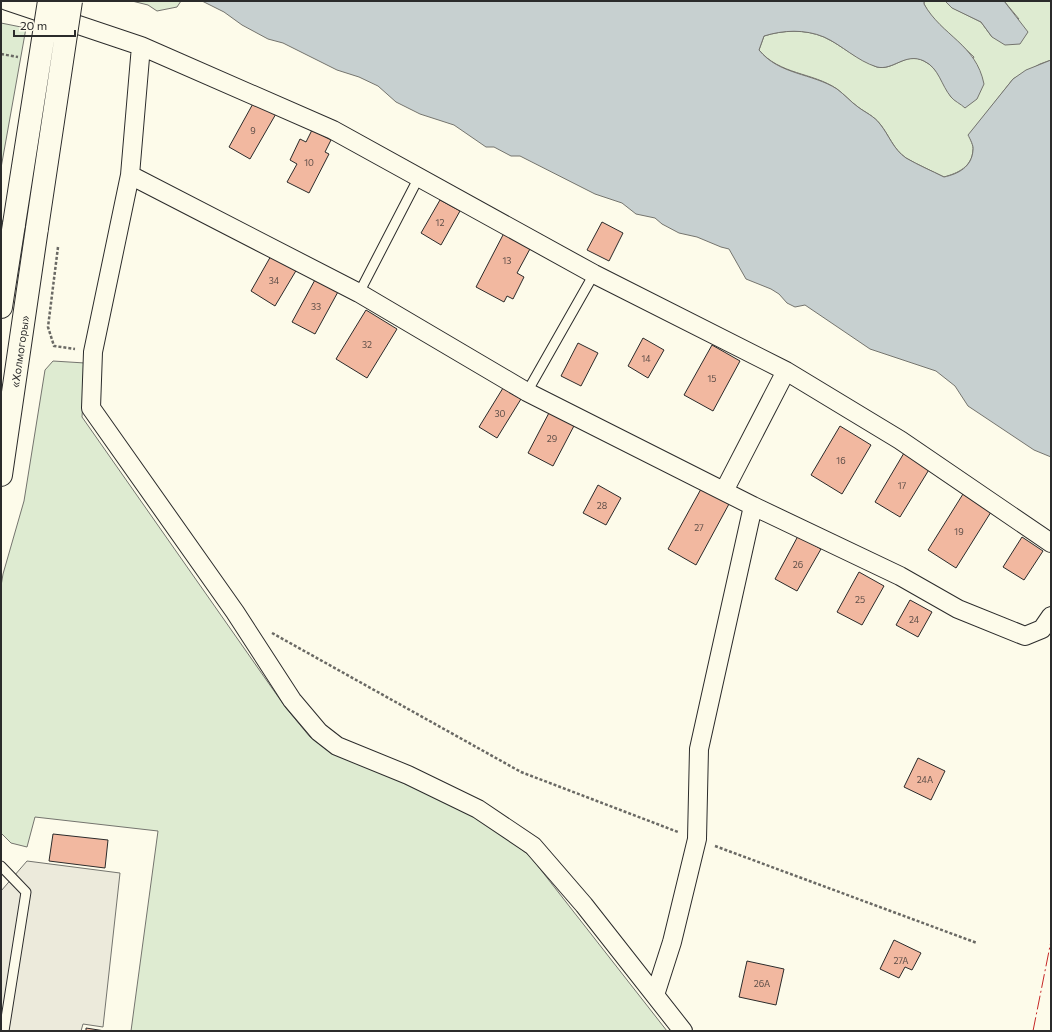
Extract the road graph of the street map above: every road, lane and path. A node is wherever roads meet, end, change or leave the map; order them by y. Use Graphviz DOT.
graph roads {
  1 [pos="7,1"];
  2 [pos="49,1"];
  3 [pos="71,1"];
  4 [pos="141,46"];
  5 [pos="1,54"];
  6 [pos="20,58"];
  7 [pos="130,174"];
  8 [pos="419,177"];
  9 [pos="594,274"];
  10 [pos="359,294"];
  11 [pos="1,307"];
  12 [pos="786,370"];
  13 [pos="527,392"];
  14 [pos="1,475"];
  15 [pos="724,491"];
  16 [pos="753,506"];
  17 [pos="1051,543"];
  18 [pos="1051,616"];
  19 [pos="270,632"];
  20 [pos="697,839"];
  21 [pos="1,866"];
  22 [pos="977,943"];
  23 [pos="655,995"];
  24 [pos="4,1031"];
  25 [pos="684,1031"];
  1 -- 4 [label="street"];
  2 -- 11 [label="main road, bridge"];
  3 -- 14 [label="main road, «Холмогоры», bridge"];
  4 -- 7 [label="street"];
  4 -- 8 [label="street"];
  5 -- 6 [label="path"];
  7 -- 10 [label="street"];
  7 -- 23 [label="street"];
  8 -- 9 [label="street"];
  8 -- 10 [label="lane"];
  9 -- 12 [label="street"];
  9 -- 13 [label="lane"];
  10 -- 13 [label="street"];
  12 -- 15 [label="street"];
  12 -- 17 [label="street"];
  13 -- 15 [label="street"];
  15 -- 16 [label="street"];
  16 -- 18 [label="street"];
  16 -- 20 [label="street"];
  19 -- 20 [label="path"];
  20 -- 22 [label="path"];
  20 -- 23 [label="street"];
  21 -- 24 [label="lane"];
  23 -- 25 [label="street"];
}
